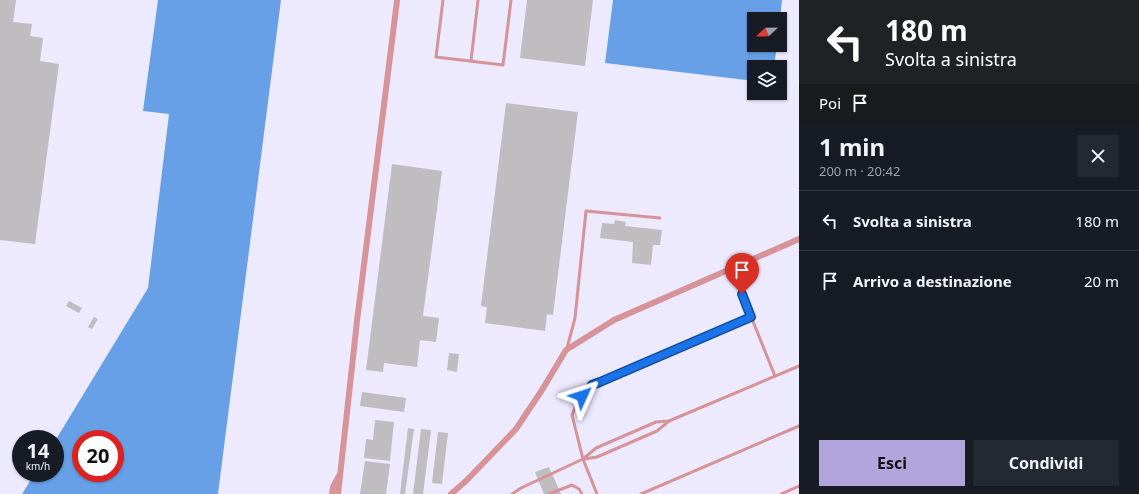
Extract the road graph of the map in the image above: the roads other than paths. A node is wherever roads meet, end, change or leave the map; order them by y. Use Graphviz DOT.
graph roads {
  1 [pos="397,0"];
  2 [pos="443,0"];
  3 [pos="478,0"];
  4 [pos="511,0"];
  5 [pos="471,61"];
  6 [pos="660,218"];
  7 [pos="799,239"];
  8 [pos="742,294"];
  9 [pos="751,317"];
  10 [pos="566,350"];
  11 [pos="799,366"];
  12 [pos="775,376"];
  13 [pos="669,421"];
  14 [pos="799,426"];
  15 [pos="583,459"];
  16 [pos="341,472"];
  17 [pos="799,486"];
  18 [pos="332,494"];
  19 [pos="338,494"];
  20 [pos="451,494"];
  21 [pos="512,494"];
  22 [pos="549,494"];
  23 [pos="582,494"];
  24 [pos="597,494"];
  25 [pos="640,494"];
  26 [pos="781,494"];
  1 -- 16 [label="street"];
  2 -- 5 [label="lane"];
  3 -- 5 [label="lane"];
  4 -- 5 [label="lane"];
  6 -- 10 [label="lane"];
  7 -- 10 [label="street"];
  8 -- 9 [label="lane"];
  9 -- 12 [label="lane"];
  9 -- 15 [label="lane"];
  10 -- 20 [label="street"];
  11 -- 12 [label="lane"];
  12 -- 13 [label="lane"];
  13 -- 15 [label="lane"];
  13 -- 15 [label="lane"];
  14 -- 25 [label="lane"];
  15 -- 21 [label="lane"];
  15 -- 24 [label="lane"];
  16 -- 18 [label="street"];
  16 -- 19 [label="street"];
  17 -- 26 [label="lane"];
  22 -- 23 [label="lane"];
}
